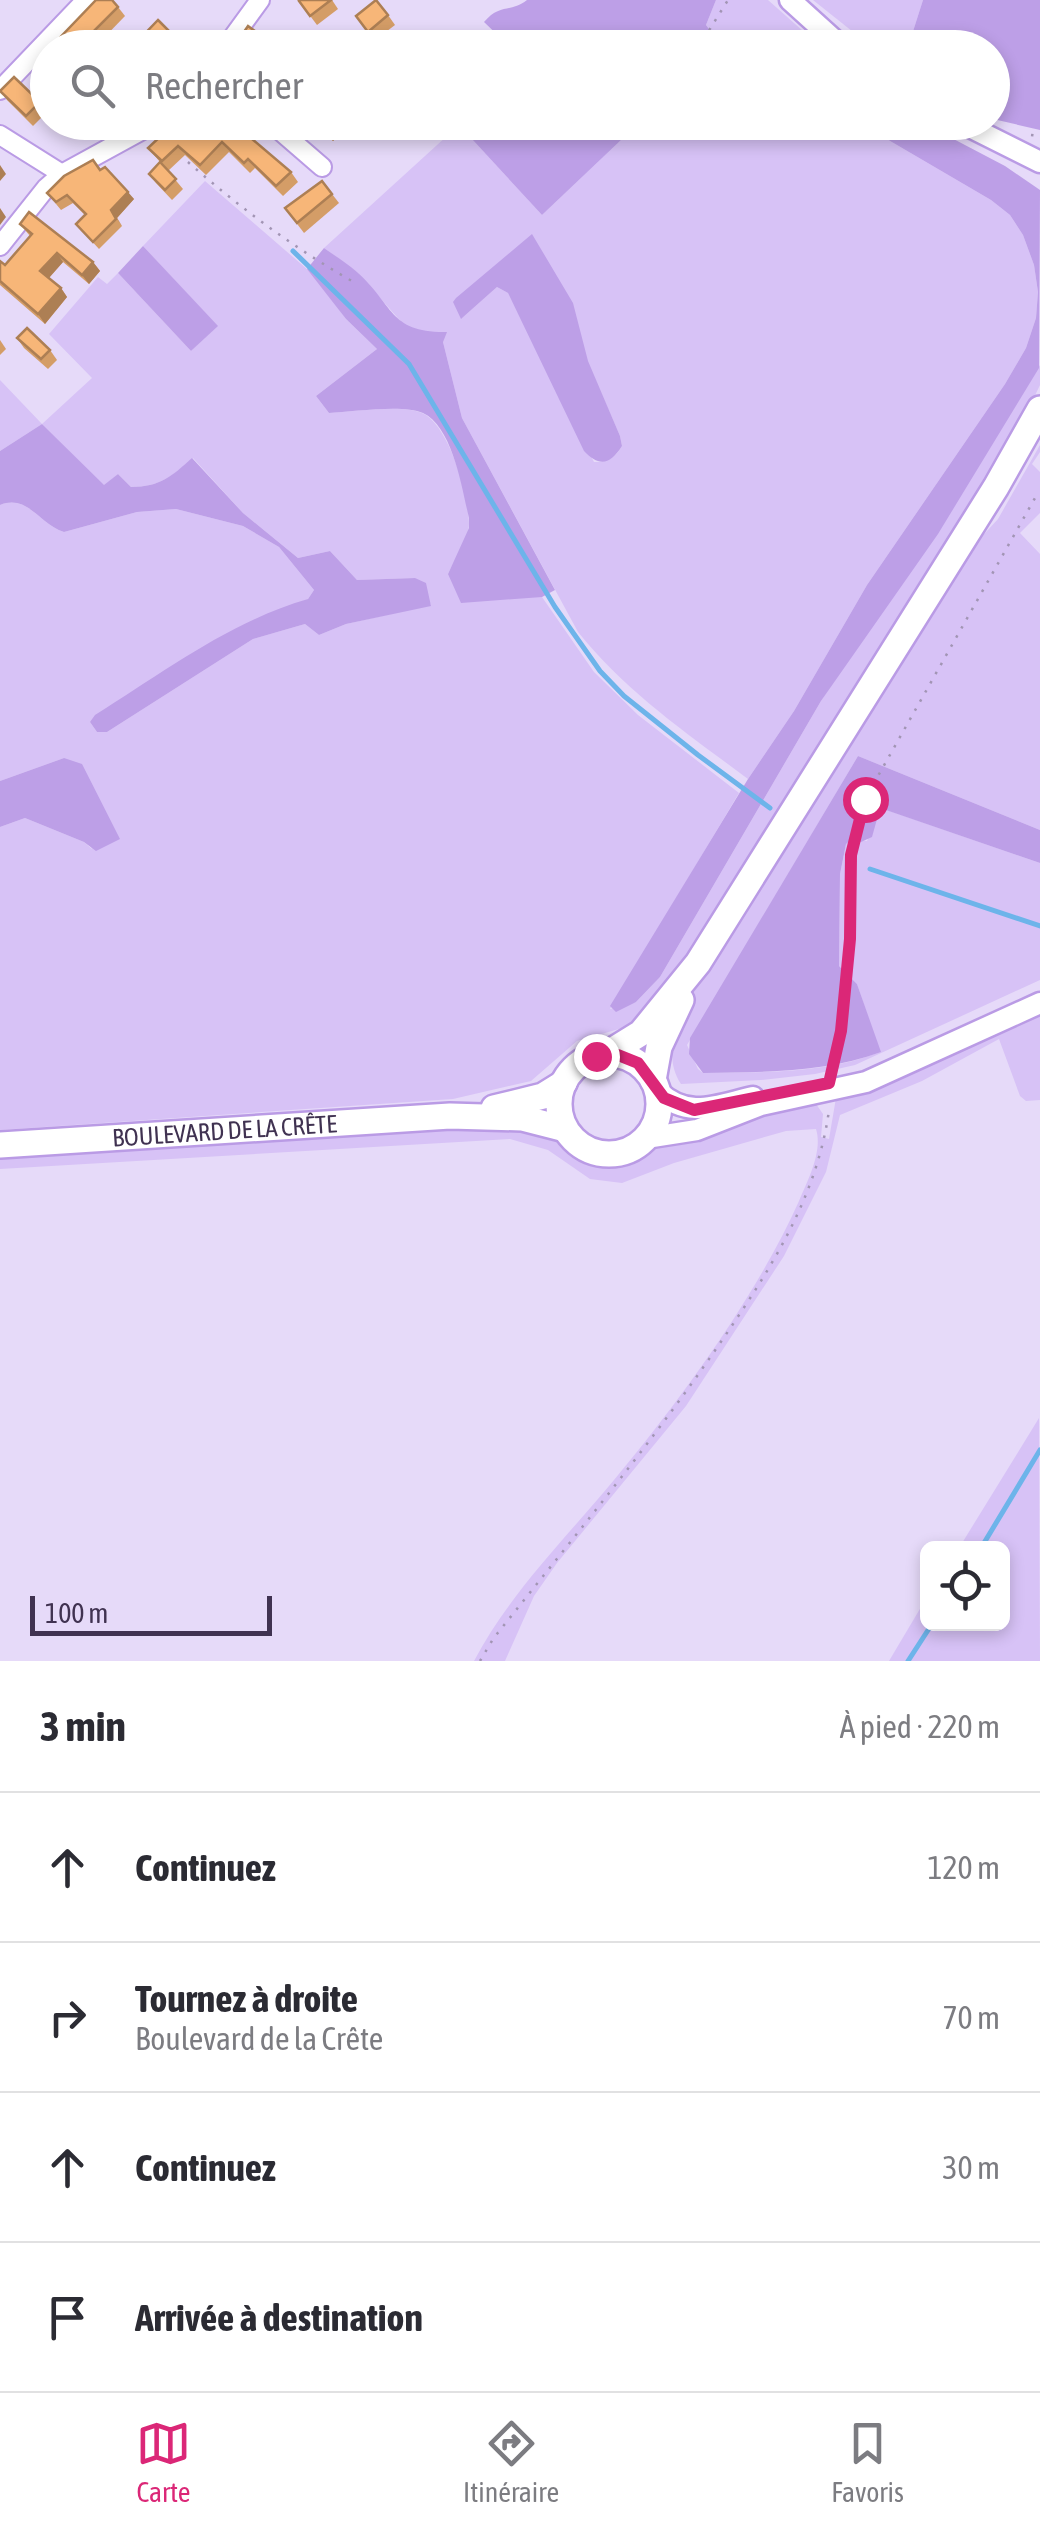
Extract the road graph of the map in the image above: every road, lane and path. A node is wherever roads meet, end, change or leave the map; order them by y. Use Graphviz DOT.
graph roads {
  1 [pos="86,0"];
  2 [pos="260,0"];
  3 [pos="728,0"];
  4 [pos="790,0"];
  5 [pos="57,30"];
  6 [pos="238,30"];
  7 [pos="709,30"];
  8 [pos="823,30"];
  9 [pos="30,59"];
  10 [pos="0,90"];
  11 [pos="0,135"];
  12 [pos="124,140"];
  13 [pos="291,140"];
  14 [pos="999,140"];
  15 [pos="1008,144"];
  16 [pos="1040,148"];
  17 [pos="176,152"];
  18 [pos="1040,162"];
  19 [pos="322,167"];
  20 [pos="62,174"];
  21 [pos="0,246"];
  22 [pos="357,284"];
  23 [pos="1040,409"];
  24 [pos="1040,494"];
  25 [pos="698,963"];
  26 [pos="1040,992"];
  27 [pos="1040,1003"];
  28 [pos="608,1054"];
  29 [pos="564,1083"];
  30 [pos="655,1085"];
  31 [pos="829,1087"];
  32 [pos="450,1116"];
  33 [pos="566,1129"];
  34 [pos="646,1138"];
  35 [pos="0,1145"];
  36 [pos="480,1661"];
  1 -- 5 [label="street"];
  2 -- 6 [label="street"];
  3 -- 7 [label="path"];
  4 -- 8 [label="street"];
  9 -- 10 [label="street"];
  11 -- 20 [label="street"];
  12 -- 20 [label="street"];
  13 -- 19 [label="street"];
  14 -- 15 [label="street"];
  15 -- 16 [label="street"];
  15 -- 18 [label="street"];
  17 -- 22 [label="path"];
  20 -- 21 [label="street"];
  23 -- 25 [label="main road"];
  24 -- 31 [label="path"];
  25 -- 28 [label="main road"];
  25 -- 30 [label="main road"];
  26 -- 31 [label="street"];
  27 -- 31 [label="street"];
  28 -- 29 [label="main road"];
  28 -- 30 [label="main road"];
  29 -- 32 [label="main road, BOULEVARD DE LA CRÊTE"];
  29 -- 33 [label="main road"];
  30 -- 31 [label="street"];
  30 -- 34 [label="main road"];
  31 -- 34 [label="street"];
  31 -- 36 [label="path"];
  32 -- 33 [label="main road, BOULEVARD DE LA CRÊTE"];
  32 -- 35 [label="main road, BOULEVARD DE LA CRÊTE"];
  33 -- 34 [label="main road"];
}
